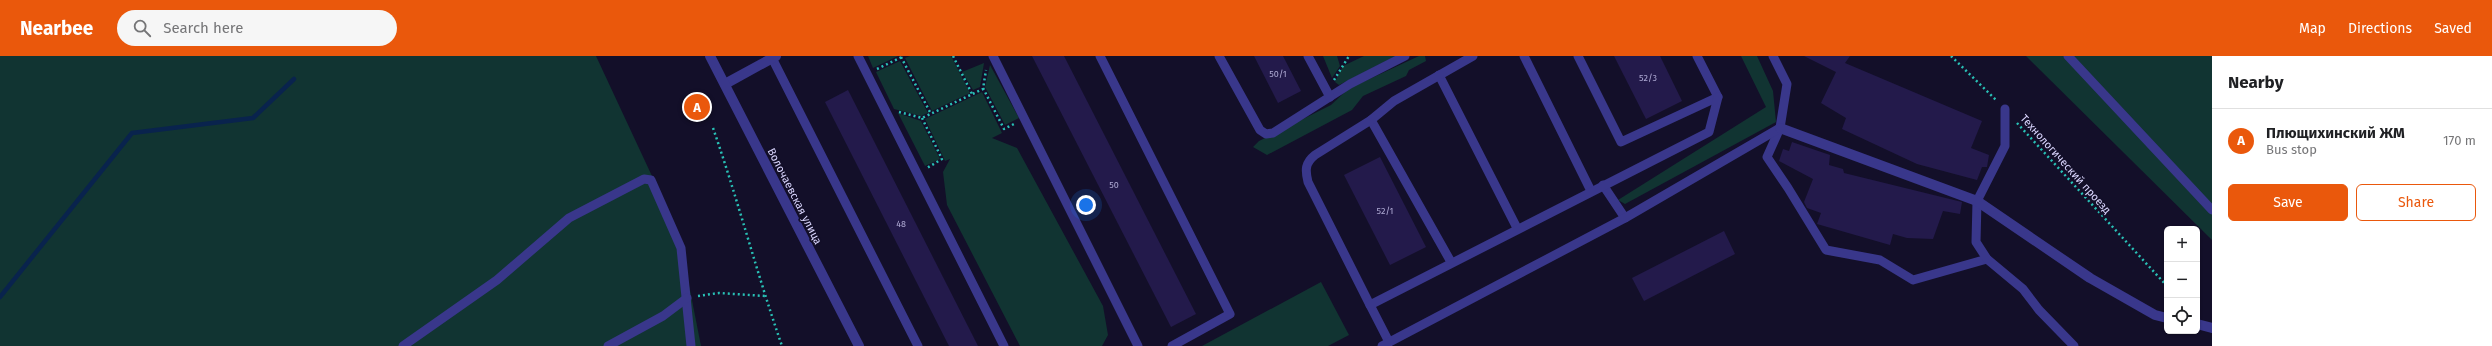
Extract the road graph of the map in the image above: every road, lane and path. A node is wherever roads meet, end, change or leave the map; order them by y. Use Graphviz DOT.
graph roads {
  1 [pos="710,56"];
  2 [pos="858,56"];
  3 [pos="952,56"];
  4 [pos="992,56"];
  5 [pos="1100,56"];
  6 [pos="1219,56"];
  7 [pos="1308,56"];
  8 [pos="1349,56"];
  9 [pos="1405,56"];
  10 [pos="1473,56"];
  11 [pos="1524,56"];
  12 [pos="1578,56"];
  13 [pos="1697,56"];
  14 [pos="1773,56"];
  15 [pos="1951,56"];
  16 [pos="2068,56"];
  17 [pos="773,57"];
  18 [pos="903,57"];
  19 [pos="987,65"];
  20 [pos="867,74"];
  21 [pos="1439,75"];
  22 [pos="725,84"];
  23 [pos="983,87"];
  24 [pos="1328,93"];
  25 [pos="972,94"];
  26 [pos="1718,97"];
  27 [pos="884,108"];
  28 [pos="2005,109"];
  29 [pos="931,114"];
  30 [pos="922,118"];
  31 [pos="1024,119"];
  32 [pos="1372,120"];
  33 [pos="713,128"];
  34 [pos="1780,128"];
  35 [pos="917,173"];
  36 [pos="1603,185"];
  37 [pos="1591,191"];
  38 [pos="1977,201"];
  39 [pos="2212,210"];
  40 [pos="1625,218"];
  41 [pos="1517,228"];
  42 [pos="1988,259"];
  43 [pos="1451,262"];
  44 [pos="2164,283"];
  45 [pos="765,296"];
  46 [pos="687,298"];
  47 [pos="1370,305"];
  48 [pos="2164,317"];
  49 [pos="2200,325"];
  50 [pos="2212,328"];
  51 [pos="1385,344"];
  52 [pos="403,346"];
  53 [pos="608,346"];
  54 [pos="691,346"];
  55 [pos="782,346"];
  56 [pos="859,346"];
  57 [pos="918,346"];
  58 [pos="1004,346"];
  59 [pos="1138,346"];
  60 [pos="1172,346"];
  61 [pos="2074,346"];
  1 -- 22 [label="street, Волочаевская улица"];
  2 -- 20 [label="lane"];
  3 -- 25 [label="path"];
  4 -- 31 [label="lane"];
  5 -- 60 [label="lane"];
  6 -- 24 [label="lane"];
  7 -- 24 [label="lane"];
  8 -- 24 [label="path"];
  9 -- 24 [label="lane"];
  10 -- 21 [label="lane"];
  11 -- 37 [label="lane"];
  12 -- 26 [label="lane"];
  13 -- 26 [label="lane"];
  14 -- 34 [label="lane"];
  15 -- 28 [label="path, Технологический проезд"];
  16 -- 39 [label="lane"];
  17 -- 22 [label="street"];
  17 -- 57 [label="lane"];
  18 -- 20 [label="path"];
  18 -- 29 [label="path"];
  19 -- 23 [label="path"];
  20 -- 27 [label="lane"];
  21 -- 32 [label="lane"];
  21 -- 41 [label="lane"];
  22 -- 56 [label="street, Волочаевская улица"];
  23 -- 25 [label="path"];
  23 -- 31 [label="path"];
  25 -- 29 [label="path"];
  26 -- 36 [label="lane"];
  27 -- 30 [label="path"];
  27 -- 35 [label="lane"];
  28 -- 38 [label="lane"];
  28 -- 44 [label="path, Технологический проезд"];
  29 -- 30 [label="path"];
  30 -- 35 [label="path"];
  31 -- 59 [label="lane"];
  32 -- 43 [label="lane"];
  32 -- 47 [label="lane"];
  33 -- 45 [label="path"];
  34 -- 38 [label="street"];
  34 -- 40 [label="lane"];
  34 -- 42 [label="lane"];
  35 -- 58 [label="lane"];
  36 -- 37 [label="lane"];
  36 -- 40 [label="lane"];
  37 -- 41 [label="lane"];
  38 -- 42 [label="lane"];
  38 -- 48 [label="street"];
  40 -- 51 [label="lane"];
  41 -- 43 [label="lane"];
  42 -- 61 [label="lane"];
  43 -- 47 [label="lane"];
  45 -- 46 [label="path"];
  45 -- 55 [label="path"];
  46 -- 52 [label="lane"];
  46 -- 53 [label="lane"];
  46 -- 54 [label="lane"];
  47 -- 51 [label="lane"];
  49 -- 50 [label="street"];
}
